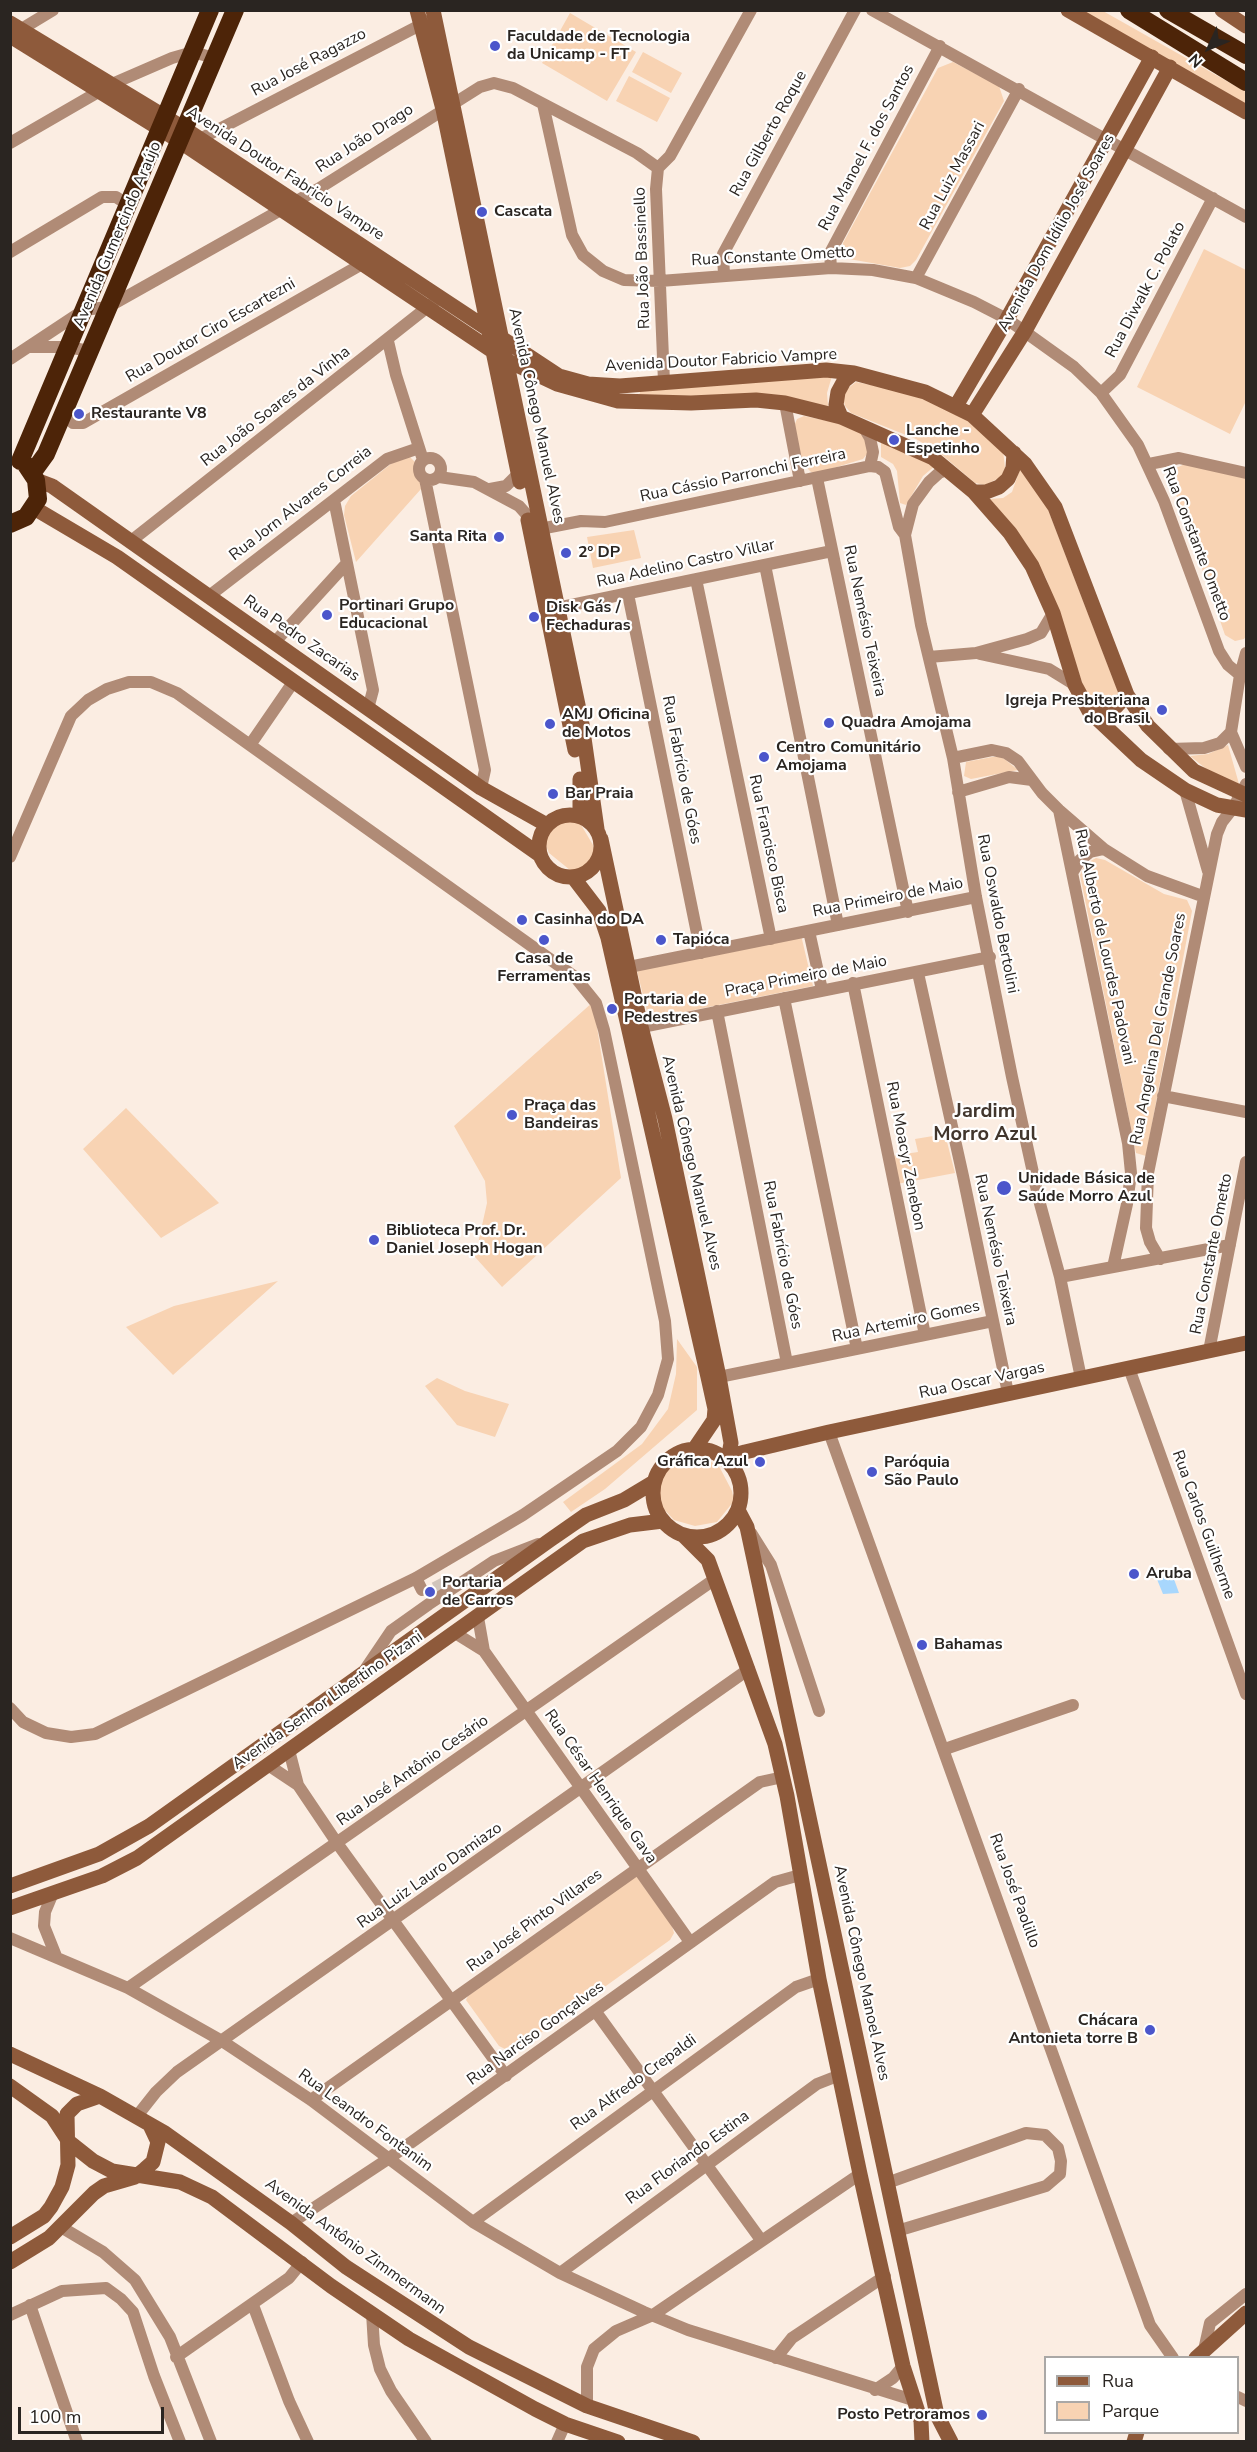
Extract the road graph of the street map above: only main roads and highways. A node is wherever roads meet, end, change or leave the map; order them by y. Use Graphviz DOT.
graph roads {
  1 [pos="210,10"];
  2 [pos="235,10"];
  3 [pos="1129,10"];
  4 [pos="1168,10"];
  5 [pos="1246,55"];
  6 [pos="1246,82"];
  7 [pos="25,468"];
  8 [pos="10,524"];
  1 -- 7 [label="highway, Avenida Gumercindo Araújo"];
  2 -- 7 [label="highway, Avenida Gumercindo Araújo"];
  3 -- 6 [label="highway"];
  4 -- 5 [label="highway"];
  7 -- 8 [label="highway"];
}
